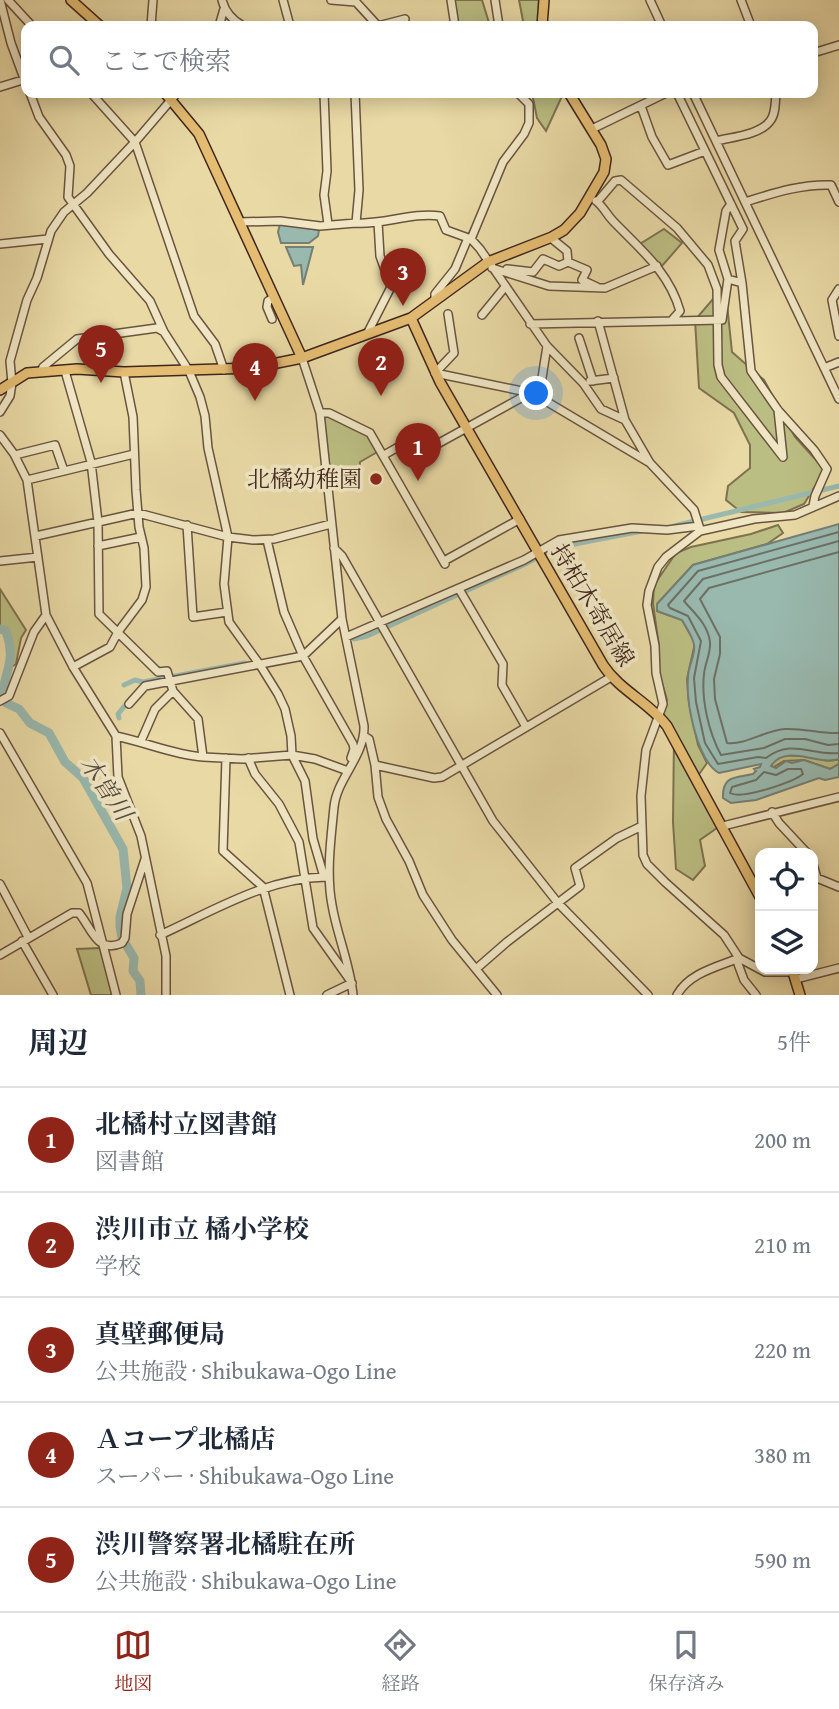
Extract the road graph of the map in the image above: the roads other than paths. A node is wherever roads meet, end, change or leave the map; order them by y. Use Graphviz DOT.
graph roads {
  1 [pos="0,0"];
  2 [pos="8,0"];
  3 [pos="71,0"];
  4 [pos="153,0"];
  5 [pos="222,0"];
  6 [pos="283,0"];
  7 [pos="331,0"];
  8 [pos="451,0"];
  9 [pos="495,0"];
  10 [pos="544,0"];
  11 [pos="649,0"];
  12 [pos="741,0"];
  13 [pos="224,9"];
  14 [pos="405,19"];
  15 [pos="27,21"];
  16 [pos="94,21"];
  17 [pos="151,21"];
  18 [pos="220,21"];
  19 [pos="234,21"];
  20 [pos="289,21"];
  21 [pos="373,21"];
  22 [pos="397,21"];
  23 [pos="454,21"];
  24 [pos="498,21"];
  25 [pos="542,21"];
  26 [pos="660,21"];
  27 [pos="749,21"];
  28 [pos="839,45"];
  29 [pos="818,51"];
  30 [pos="21,68"];
  31 [pos="21,82"];
  32 [pos="0,87"];
  33 [pos="32,98"];
  34 [pos="95,98"];
  35 [pos="169,98"];
  36 [pos="173,98"];
  37 [pos="324,98"];
  38 [pos="355,98"];
  39 [pos="523,98"];
  40 [pos="572,98"];
  41 [pos="656,98"];
  42 [pos="679,98"];
  43 [pos="695,98"];
  44 [pos="776,98"];
  45 [pos="641,106"];
  46 [pos="592,129"];
  47 [pos="716,141"];
  48 [pos="135,142"];
  49 [pos="705,151"];
  50 [pos="587,201"];
  51 [pos="598,201"];
  52 [pos="746,202"];
  53 [pos="839,202"];
  54 [pos="75,204"];
  55 [pos="731,204"];
  56 [pos="239,222"];
  57 [pos="377,222"];
  58 [pos="356,223"];
  59 [pos="328,224"];
  60 [pos="469,238"];
  61 [pos="551,238"];
  62 [pos="48,239"];
  63 [pos="0,244"];
  64 [pos="568,262"];
  65 [pos="490,265"];
  66 [pos="657,266"];
  67 [pos="505,272"];
  68 [pos="728,279"];
  69 [pos="742,283"];
  70 [pos="505,286"];
  71 [pos="601,288"];
  72 [pos="839,289"];
  73 [pos="273,298"];
  74 [pos="435,300"];
  75 [pos="448,314"];
  76 [pos="482,316"];
  77 [pos="411,318"];
  78 [pos="272,319"];
  79 [pos="672,320"];
  80 [pos="718,320"];
  81 [pos="598,321"];
  82 [pos="530,324"];
  83 [pos="164,332"];
  84 [pos="367,334"];
  85 [pos="839,336"];
  86 [pos="579,338"];
  87 [pos="547,345"];
  88 [pos="302,358"];
  89 [pos="839,362"];
  90 [pos="824,368"];
  91 [pos="225,370"];
  92 [pos="65,371"];
  93 [pos="189,371"];
  94 [pos="41,372"];
  95 [pos="124,372"];
  96 [pos="435,373"];
  97 [pos="614,378"];
  98 [pos="593,381"];
  99 [pos="12,383"];
  100 [pos="583,383"];
  101 [pos="0,390"];
  102 [pos="530,393"];
  103 [pos="539,397"];
  104 [pos="839,399"];
  105 [pos="778,410"];
  106 [pos="0,412"];
  107 [pos="320,413"];
  108 [pos="625,420"];
  109 [pos="466,428"];
  110 [pos="0,435"];
  111 [pos="134,454"];
  112 [pos="15,455"];
  113 [pos="384,455"];
  114 [pos="650,463"];
  115 [pos="91,464"];
  116 [pos="64,471"];
  117 [pos="27,480"];
  118 [pos="839,496"];
  119 [pos="813,506"];
  120 [pos="138,513"];
  121 [pos="520,519"];
  122 [pos="98,522"];
  123 [pos="331,524"];
  124 [pos="187,525"];
  125 [pos="699,525"];
  126 [pos="36,536"];
  127 [pos="141,537"];
  128 [pos="228,537"];
  129 [pos="267,540"];
  130 [pos="98,546"];
  131 [pos="334,548"];
  132 [pos="540,555"];
  133 [pos="38,557"];
  134 [pos="0,561"];
  135 [pos="461,592"];
  136 [pos="226,612"];
  137 [pos="46,615"];
  138 [pos="342,619"];
  139 [pos="382,624"];
  140 [pos="118,632"];
  141 [pos="346,637"];
  142 [pos="303,656"];
  143 [pos="260,665"];
  144 [pos="73,667"];
  145 [pos="611,677"];
  146 [pos="169,678"];
  147 [pos="173,691"];
  148 [pos="3,700"];
  149 [pos="130,704"];
  150 [pos="659,715"];
  151 [pos="526,727"];
  152 [pos="0,733"];
  153 [pos="116,736"];
  154 [pos="364,736"];
  155 [pos="141,741"];
  156 [pos="292,755"];
  157 [pos="203,757"];
  158 [pos="226,758"];
  159 [pos="248,758"];
  160 [pos="375,765"];
  161 [pos="461,765"];
  162 [pos="347,770"];
  163 [pos="839,797"];
  164 [pos="772,812"];
  165 [pos="642,826"];
  166 [pos="723,826"];
  167 [pos="802,848"];
  168 [pos="146,855"];
  169 [pos="305,877"];
  170 [pos="327,877"];
  171 [pos="818,878"];
  172 [pos="0,884"];
  173 [pos="263,887"];
  174 [pos="839,887"];
  175 [pos="755,889"];
  176 [pos="558,903"];
  177 [pos="160,935"];
  178 [pos="25,939"];
  179 [pos="102,944"];
  180 [pos="0,955"];
  181 [pos="739,958"];
  182 [pos="755,967"];
  183 [pos="839,968"];
  184 [pos="476,969"];
  185 [pos="818,970"];
  186 [pos="793,974"];
  187 [pos="352,983"];
  188 [pos="53,995"];
  189 [pos="116,995"];
  190 [pos="166,995"];
  191 [pos="290,995"];
  192 [pos="327,995"];
  193 [pos="353,995"];
  194 [pos="497,995"];
  195 [pos="648,995"];
  196 [pos="677,995"];
  197 [pos="755,995"];
  198 [pos="800,995"];
  1 -- 30 [label="street"];
  2 -- 15 [label="street"];
  3 -- 16 [label="main road"];
  4 -- 17 [label="street"];
  5 -- 13 [label="street"];
  6 -- 20 [label="street"];
  7 -- 21 [label="street"];
  8 -- 23 [label="street"];
  9 -- 24 [label="street"];
  10 -- 25 [label="main road"];
  11 -- 26 [label="street"];
  12 -- 27 [label="street"];
  13 -- 18 [label="street"];
  13 -- 19 [label="street"];
  14 -- 22 [label="street"];
  28 -- 29 [label="street"];
  31 -- 32 [label="street"];
  33 -- 54 [label="street"];
  34 -- 48 [label="street"];
  35 -- 48 [label="street"];
  36 -- 56 [label="main road"];
  37 -- 59 [label="street"];
  38 -- 58 [label="street"];
  39 -- 60 [label="street"];
  40 -- 46 [label="main road"];
  41 -- 45 [label="street"];
  42 -- 49 [label="street"];
  43 -- 47 [label="street"];
  44 -- 47 [label="street"];
  45 -- 46 [label="street"];
  45 -- 49 [label="street"];
  46 -- 50 [label="main road"];
  47 -- 52 [label="street"];
  48 -- 54 [label="street"];
  48 -- 91 [label="street"];
  49 -- 55 [label="street"];
  50 -- 51 [label="street"];
  50 -- 61 [label="main road"];
  51 -- 66 [label="street"];
  51 -- 80 [label="street"];
  52 -- 53 [label="street"];
  52 -- 90 [label="street"];
  54 -- 62 [label="street"];
  54 -- 83 [label="street"];
  55 -- 68 [label="street"];
  55 -- 69 [label="street"];
  56 -- 59 [label="street"];
  56 -- 73 [label="main road"];
  57 -- 58 [label="street"];
  57 -- 60 [label="street"];
  57 -- 84 [label="street"];
  58 -- 59 [label="street"];
  60 -- 65 [label="street"];
  60 -- 74 [label="street"];
  61 -- 64 [label="street"];
  61 -- 65 [label="main road"];
  62 -- 63 [label="street"];
  62 -- 99 [label="street"];
  64 -- 67 [label="street"];
  64 -- 71 [label="street"];
  65 -- 67 [label="street"];
  65 -- 70 [label="street"];
  65 -- 74 [label="main road"];
  66 -- 71 [label="street"];
  66 -- 79 [label="street"];
  67 -- 71 [label="street"];
  68 -- 69 [label="street"];
  68 -- 80 [label="street"];
  69 -- 105 [label="street"];
  70 -- 76 [label="street"];
  70 -- 82 [label="street"];
  72 -- 85 [label="street"];
  73 -- 78 [label="street"];
  73 -- 88 [label="main road"];
  74 -- 77 [label="main road"];
  75 -- 96 [label="street"];
  77 -- 84 [label="main road"];
  77 -- 96 [label="main road, 持柏木寄居線"];
  79 -- 80 [label="street"];
  79 -- 81 [label="street"];
  80 -- 105 [label="street"];
  81 -- 82 [label="street"];
  81 -- 97 [label="street"];
  82 -- 87 [label="street"];
  83 -- 93 [label="street"];
  83 -- 94 [label="street"];
  84 -- 88 [label="main road"];
  86 -- 98 [label="street"];
  87 -- 100 [label="street"];
  87 -- 103 [label="street"];
  88 -- 91 [label="main road"];
  88 -- 107 [label="street"];
  89 -- 90 [label="street"];
  90 -- 104 [label="street"];
  91 -- 93 [label="main road"];
  92 -- 94 [label="main road"];
  92 -- 95 [label="main road"];
  92 -- 115 [label="street"];
  93 -- 95 [label="main road"];
  93 -- 128 [label="street"];
  94 -- 99 [label="main road"];
  95 -- 111 [label="street"];
  96 -- 102 [label="street"];
  96 -- 109 [label="main road, 持柏木寄居線"];
  97 -- 98 [label="street"];
  97 -- 108 [label="street"];
  98 -- 100 [label="street"];
  99 -- 101 [label="main road"];
  99 -- 106 [label="street"];
  100 -- 108 [label="street"];
  102 -- 103 [label="street"];
  102 -- 109 [label="street"];
  103 -- 114 [label="street"];
  105 -- 119 [label="street"];
  107 -- 113 [label="street"];
  107 -- 123 [label="street"];
  108 -- 114 [label="street"];
  109 -- 113 [label="street"];
  109 -- 121 [label="main road, 持柏木寄居線"];
  110 -- 112 [label="street"];
  111 -- 115 [label="street"];
  111 -- 120 [label="street"];
  112 -- 116 [label="street"];
  112 -- 117 [label="street"];
  113 -- 121 [label="street"];
  114 -- 125 [label="street"];
  115 -- 116 [label="street"];
  115 -- 122 [label="street"];
  116 -- 117 [label="street"];
  117 -- 126 [label="street"];
  118 -- 119 [label="street"];
  119 -- 125 [label="street"];
  120 -- 122 [label="street"];
  120 -- 124 [label="street"];
  120 -- 127 [label="street"];
  121 -- 132 [label="main road, 持柏木寄居線"];
  122 -- 126 [label="street"];
  122 -- 130 [label="street"];
  123 -- 129 [label="street"];
  123 -- 131 [label="street"];
  124 -- 128 [label="street"];
  124 -- 136 [label="street"];
  125 -- 132 [label="street"];
  125 -- 150 [label="street"];
  126 -- 133 [label="street"];
  127 -- 130 [label="street"];
  127 -- 140 [label="street"];
  128 -- 129 [label="street"];
  128 -- 136 [label="street"];
  129 -- 142 [label="street"];
  130 -- 140 [label="street"];
  131 -- 138 [label="street"];
  131 -- 139 [label="street"];
  132 -- 135 [label="street"];
  132 -- 145 [label="main road, 持柏木寄居線"];
  133 -- 134 [label="street"];
  133 -- 137 [label="street"];
  135 -- 139 [label="street"];
  135 -- 151 [label="street"];
  136 -- 143 [label="street"];
  137 -- 144 [label="street"];
  137 -- 148 [label="street"];
  138 -- 141 [label="street"];
  138 -- 142 [label="street"];
  139 -- 141 [label="street"];
  139 -- 161 [label="street"];
  140 -- 144 [label="street"];
  140 -- 146 [label="street"];
  141 -- 154 [label="street"];
  142 -- 143 [label="street"];
  142 -- 162 [label="street"];
  143 -- 146 [label="street"];
  143 -- 156 [label="street"];
  144 -- 153 [label="street"];
  145 -- 150 [label="main road, 持柏木寄居線"];
  145 -- 151 [label="street"];
  146 -- 147 [label="street"];
  146 -- 149 [label="street"];
  147 -- 155 [label="street"];
  147 -- 157 [label="street"];
  150 -- 165 [label="street"];
  150 -- 166 [label="main road, 持柏木寄居線"];
  151 -- 161 [label="street"];
  152 -- 179 [label="street"];
  153 -- 155 [label="street"];
  153 -- 168 [label="street"];
  154 -- 160 [label="street"];
  154 -- 162 [label="street"];
  155 -- 157 [label="street"];
  156 -- 159 [label="street"];
  156 -- 162 [label="street"];
  156 -- 170 [label="street"];
  157 -- 158 [label="street"];
  158 -- 159 [label="street"];
  158 -- 173 [label="street"];
  159 -- 169 [label="street"];
  160 -- 161 [label="street"];
  160 -- 184 [label="street"];
  161 -- 176 [label="street"];
  162 -- 170 [label="street"];
  163 -- 164 [label="street"];
  164 -- 166 [label="street"];
  164 -- 167 [label="street"];
  165 -- 176 [label="street"];
  165 -- 181 [label="street"];
  166 -- 175 [label="main road, 持柏木寄居線"];
  168 -- 177 [label="street"];
  168 -- 179 [label="street"];
  169 -- 170 [label="street"];
  169 -- 173 [label="street"];
  169 -- 187 [label="street"];
  170 -- 187 [label="street"];
  171 -- 174 [label="street"];
  172 -- 178 [label="street"];
  173 -- 177 [label="street"];
  173 -- 191 [label="street"];
  176 -- 184 [label="street"];
  176 -- 195 [label="street"];
  177 -- 190 [label="street"];
  178 -- 179 [label="street"];
  178 -- 180 [label="street"];
  178 -- 188 [label="street"];
  179 -- 189 [label="street"];
  181 -- 182 [label="street"];
  181 -- 196 [label="street"];
  181 -- 197 [label="street"];
  183 -- 185 [label="street"];
  184 -- 194 [label="street"];
  186 -- 198 [label="main road"];
  187 -- 192 [label="street"];
  187 -- 193 [label="street"];
}
